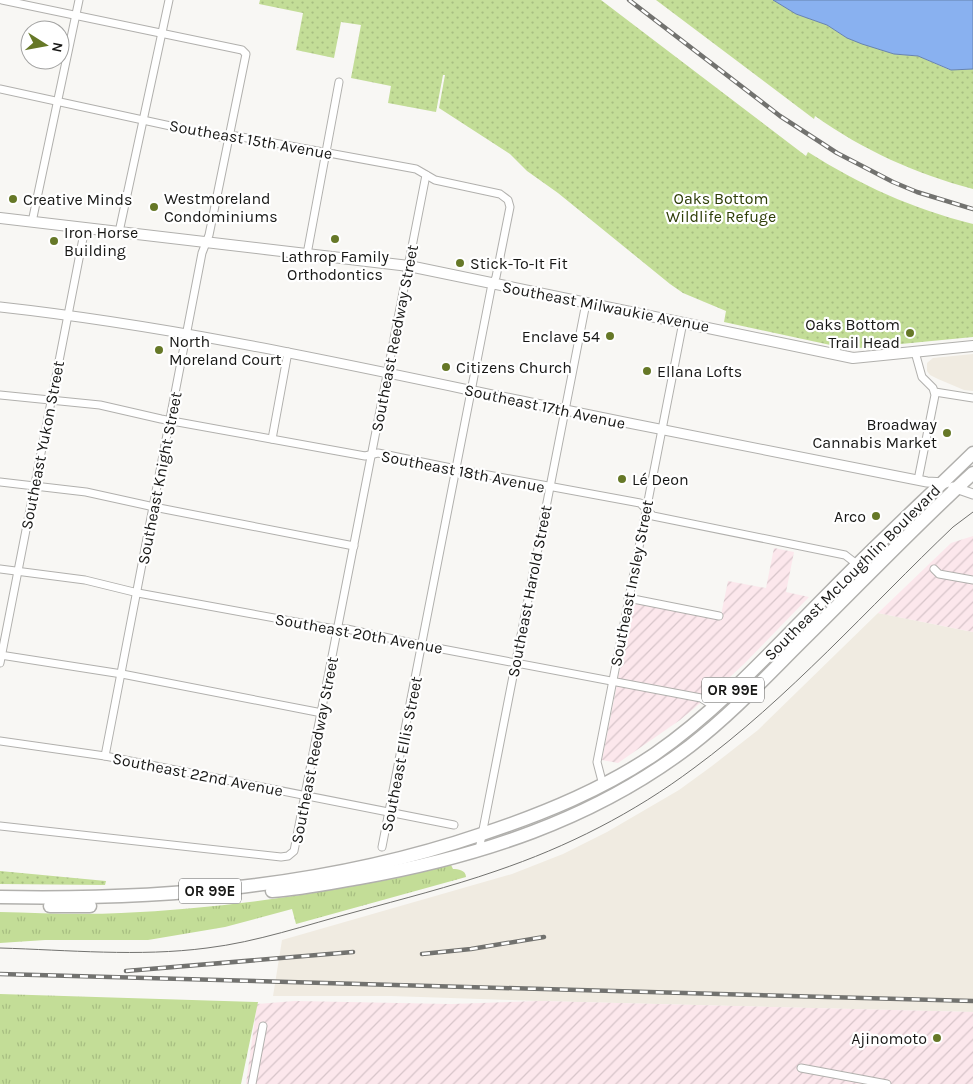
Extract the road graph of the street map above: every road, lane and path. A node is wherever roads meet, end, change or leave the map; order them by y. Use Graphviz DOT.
graph roads {
  1 [pos="2,0"];
  2 [pos="79,0"];
  3 [pos="169,0"];
  4 [pos="75,15"];
  5 [pos="162,33"];
  6 [pos="339,82"];
  7 [pos="0,89"];
  8 [pos="57,100"];
  9 [pos="143,119"];
  10 [pos="229,136"];
  11 [pos="326,153"];
  12 [pos="426,175"];
  13 [pos="500,194"];
  14 [pos="0,218"];
  15 [pos="32,222"];
  16 [pos="85,228"];
  17 [pos="119,232"];
  18 [pos="206,242"];
  19 [pos="307,254"];
  20 [pos="409,266"];
  21 [pos="493,284"];
  22 [pos="586,303"];
  23 [pos="0,307"];
  24 [pos="68,315"];
  25 [pos="684,322"];
  26 [pos="186,333"];
  27 [pos="973,346"];
  28 [pos="288,352"];
  29 [pos="915,352"];
  30 [pos="388,372"];
  31 [pos="471,390"];
  32 [pos="934,392"];
  33 [pos="0,395"];
  34 [pos="973,398"];
  35 [pos="51,400"];
  36 [pos="564,410"];
  37 [pos="170,419"];
  38 [pos="661,430"];
  39 [pos="272,439"];
  40 [pos="973,453"];
  41 [pos="371,455"];
  42 [pos="456,469"];
  43 [pos="973,473"];
  44 [pos="918,480"];
  45 [pos="0,482"];
  46 [pos="941,483"];
  47 [pos="964,485"];
  48 [pos="34,486"];
  49 [pos="549,487"];
  50 [pos="973,494"];
  51 [pos="154,507"];
  52 [pos="646,508"];
  53 [pos="354,546"];
  54 [pos="858,565"];
  55 [pos="0,569"];
  56 [pos="934,569"];
  57 [pos="18,571"];
  58 [pos="973,580"];
  59 [pos="138,593"];
  60 [pos="628,598"];
  61 [pos="719,616"];
  62 [pos="338,628"];
  63 [pos="421,645"];
  64 [pos="1,657"];
  65 [pos="516,663"];
  66 [pos="122,674"];
  67 [pos="612,681"];
  68 [pos="715,707"];
  69 [pos="322,713"];
  70 [pos="0,741"];
  71 [pos="105,756"];
  72 [pos="603,785"];
  73 [pos="306,796"];
  74 [pos="390,812"];
  75 [pos="454,825"];
  76 [pos="0,826"];
  77 [pos="482,834"];
  78 [pos="382,848"];
  79 [pos="479,850"];
  80 [pos="0,897"];
  81 [pos="0,905"];
  82 [pos="263,1026"];
  83 [pos="801,1068"];
  84 [pos="252,1084"];
  85 [pos="887,1084"];
  1 -- 4 [label="street"];
  2 -- 4 [label="street"];
  3 -- 5 [label="street"];
  4 -- 5 [label="street"];
  4 -- 8 [label="street"];
  5 -- 9 [label="street"];
  5 -- 10 [label="street, Southeast Knight Street"];
  6 -- 11 [label="street"];
  7 -- 8 [label="street, Southeast 15th Avenue"];
  8 -- 9 [label="street, Southeast 15th Avenue"];
  8 -- 15 [label="street"];
  9 -- 10 [label="street, Southeast 15th Avenue"];
  9 -- 17 [label="street"];
  10 -- 11 [label="street, Southeast 15th Avenue"];
  10 -- 18 [label="street, Southeast Knight Street"];
  11 -- 12 [label="street, Southeast 15th Avenue"];
  11 -- 19 [label="street"];
  12 -- 13 [label="street, Southeast 15th Avenue"];
  12 -- 20 [label="street, Southeast Reedway Street"];
  13 -- 21 [label="street, Southeast Ellis Street"];
  14 -- 15 [label="main road, Southeast Milwaukie Avenue"];
  15 -- 16 [label="main road, Southeast Milwaukie Avenue"];
  16 -- 17 [label="main road, Southeast Milwaukie Avenue"];
  16 -- 24 [label="street, Southeast Yukon Street"];
  17 -- 18 [label="main road, Southeast Milwaukie Avenue"];
  18 -- 19 [label="main road, Southeast Milwaukie Avenue"];
  18 -- 26 [label="street, Southeast Knight Street"];
  19 -- 20 [label="main road, Southeast Milwaukie Avenue"];
  20 -- 21 [label="main road, Southeast Milwaukie Avenue"];
  20 -- 30 [label="street, Southeast Reedway Street"];
  21 -- 22 [label="main road, Southeast Milwaukie Avenue"];
  21 -- 31 [label="street, Southeast Ellis Street"];
  22 -- 25 [label="main road, Southeast Milwaukie Avenue"];
  22 -- 36 [label="street, Southeast Harold Street"];
  23 -- 24 [label="street, Southeast 17th Avenue"];
  24 -- 26 [label="street, Southeast 17th Avenue"];
  24 -- 35 [label="street, Southeast Yukon Street"];
  25 -- 29 [label="main road, Southeast Milwaukie Avenue"];
  25 -- 38 [label="street, Southeast Insley Street"];
  26 -- 28 [label="street, Southeast 17th Avenue"];
  26 -- 37 [label="street, Southeast Knight Street"];
  27 -- 29 [label="main road, Southeast Milwaukie Avenue"];
  28 -- 30 [label="street, Southeast 17th Avenue"];
  28 -- 39 [label="street"];
  29 -- 32 [label="street"];
  30 -- 31 [label="street, Southeast 17th Avenue"];
  30 -- 41 [label="street, Southeast Reedway Street"];
  31 -- 36 [label="street, Southeast 17th Avenue"];
  31 -- 42 [label="street, Southeast Ellis Street"];
  32 -- 34 [label="street"];
  32 -- 44 [label="street"];
  33 -- 35 [label="street, Southeast 18th Avenue"];
  35 -- 37 [label="street, Southeast 18th Avenue"];
  35 -- 48 [label="street, Southeast Yukon Street"];
  36 -- 38 [label="street, Southeast 17th Avenue"];
  36 -- 49 [label="street, Southeast Harold Street"];
  37 -- 39 [label="street, Southeast 18th Avenue"];
  37 -- 51 [label="street, Southeast Knight Street"];
  38 -- 44 [label="street, Southeast 17th Avenue"];
  38 -- 52 [label="street, Southeast Insley Street"];
  39 -- 41 [label="street, Southeast 18th Avenue"];
  40 -- 46 [label="highway, Southeast McLoughlin Boulevard / OR 99E"];
  41 -- 42 [label="street, Southeast 18th Avenue"];
  41 -- 53 [label="street, Southeast Reedway Street"];
  42 -- 49 [label="street, Southeast 18th Avenue"];
  42 -- 63 [label="street, Southeast Ellis Street"];
  43 -- 47 [label="highway, Southeast McLoughlin Boulevard / OR 99E"];
  44 -- 46 [label="street, Southeast 17th Avenue"];
  45 -- 48 [label="street"];
  46 -- 47 [label="street, Southeast 17th Avenue"];
  46 -- 54 [label="highway, Southeast McLoughlin Boulevard / OR 99E"];
  47 -- 50 [label="street, Southeast 17th Avenue"];
  47 -- 79 [label="highway, Southeast McLoughlin Boulevard / OR 99E"];
  48 -- 51 [label="street"];
  48 -- 57 [label="street, Southeast Yukon Street"];
  49 -- 52 [label="street, Southeast 18th Avenue"];
  49 -- 65 [label="street, Southeast Harold Street"];
  51 -- 53 [label="street"];
  51 -- 59 [label="street, Southeast Knight Street"];
  52 -- 54 [label="street, Southeast 18th Avenue"];
  52 -- 60 [label="street, Southeast Insley Street"];
  53 -- 62 [label="street, Southeast Reedway Street"];
  54 -- 68 [label="highway, Southeast McLoughlin Boulevard / OR 99E"];
  55 -- 57 [label="street, Southeast 20th Avenue"];
  56 -- 58 [label="street"];
  57 -- 59 [label="street, Southeast 20th Avenue"];
  57 -- 64 [label="street, Southeast Yukon Street"];
  59 -- 62 [label="street, Southeast 20th Avenue"];
  59 -- 66 [label="street, Southeast Knight Street"];
  60 -- 61 [label="street"];
  60 -- 67 [label="street, Southeast Insley Street"];
  62 -- 63 [label="street, Southeast 20th Avenue"];
  62 -- 69 [label="street, Southeast Reedway Street"];
  63 -- 65 [label="street, Southeast 20th Avenue"];
  63 -- 74 [label="street, Southeast Ellis Street"];
  64 -- 66 [label="street"];
  65 -- 67 [label="street, Southeast 20th Avenue"];
  65 -- 77 [label="street, Southeast Harold Street"];
  66 -- 69 [label="street"];
  66 -- 71 [label="street, Southeast Knight Street"];
  67 -- 68 [label="street, Southeast 20th Avenue"];
  67 -- 72 [label="street, Southeast Insley Street"];
  68 -- 72 [label="highway, Southeast McLoughlin Boulevard / OR 99E"];
  69 -- 73 [label="street, Southeast Reedway Street"];
  70 -- 71 [label="street, Southeast 22nd Avenue"];
  71 -- 73 [label="street, Southeast 22nd Avenue"];
  72 -- 77 [label="highway, Southeast McLoughlin Boulevard / OR 99E"];
  73 -- 74 [label="street, Southeast 22nd Avenue"];
  73 -- 76 [label="street, Southeast Reedway Street"];
  74 -- 75 [label="street, Southeast 22nd Avenue"];
  74 -- 78 [label="street, Southeast Ellis Street"];
  77 -- 79 [label="street, Southeast Harold Street"];
  77 -- 80 [label="highway, Southeast McLoughlin Boulevard / OR 99E"];
  79 -- 81 [label="highway, Southeast McLoughlin Boulevard / OR 99E"];
  82 -- 84 [label="street"];
  83 -- 85 [label="street"];
}
